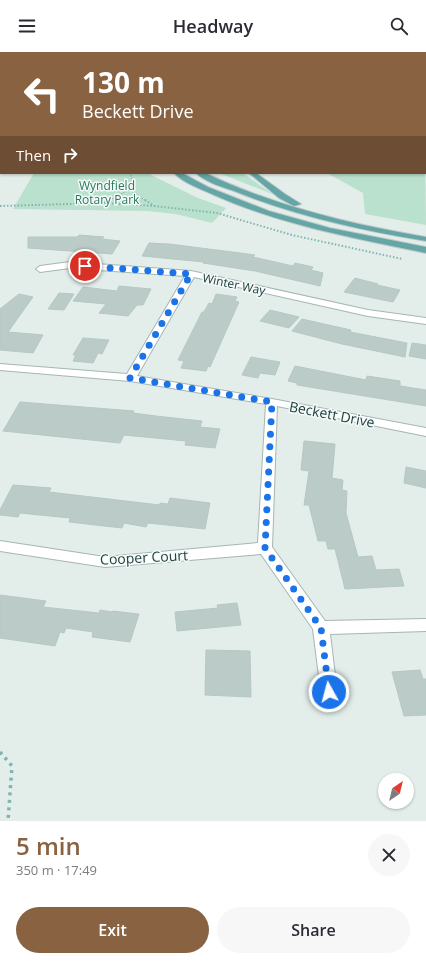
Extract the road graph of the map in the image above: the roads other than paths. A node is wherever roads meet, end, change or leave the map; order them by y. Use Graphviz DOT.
graph roads {
  1 [pos="179,174"];
  2 [pos="201,174"];
  3 [pos="253,174"];
  4 [pos="319,216"];
  5 [pos="426,239"];
  6 [pos="426,250"];
  7 [pos="40,269"];
  8 [pos="191,274"];
  9 [pos="426,321"];
  10 [pos="0,367"];
  11 [pos="130,378"];
  12 [pos="272,402"];
  13 [pos="426,432"];
  14 [pos="0,546"];
  15 [pos="265,548"];
  16 [pos="426,625"];
  17 [pos="321,628"];
  18 [pos="329,692"];
  1 -- 6 [label="main road"];
  2 -- 4 [label="main road"];
  3 -- 4 [label="main road"];
  4 -- 5 [label="main road"];
  7 -- 8 [label="street, Winter Way"];
  8 -- 9 [label="street, Winter Way"];
  8 -- 11 [label="street"];
  10 -- 11 [label="street, Beckett Drive"];
  11 -- 12 [label="street, Beckett Drive"];
  12 -- 13 [label="street, Beckett Drive"];
  12 -- 15 [label="street"];
  14 -- 15 [label="street, Cooper Court"];
  15 -- 17 [label="street"];
  16 -- 17 [label="street"];
  17 -- 18 [label="street"];
}
